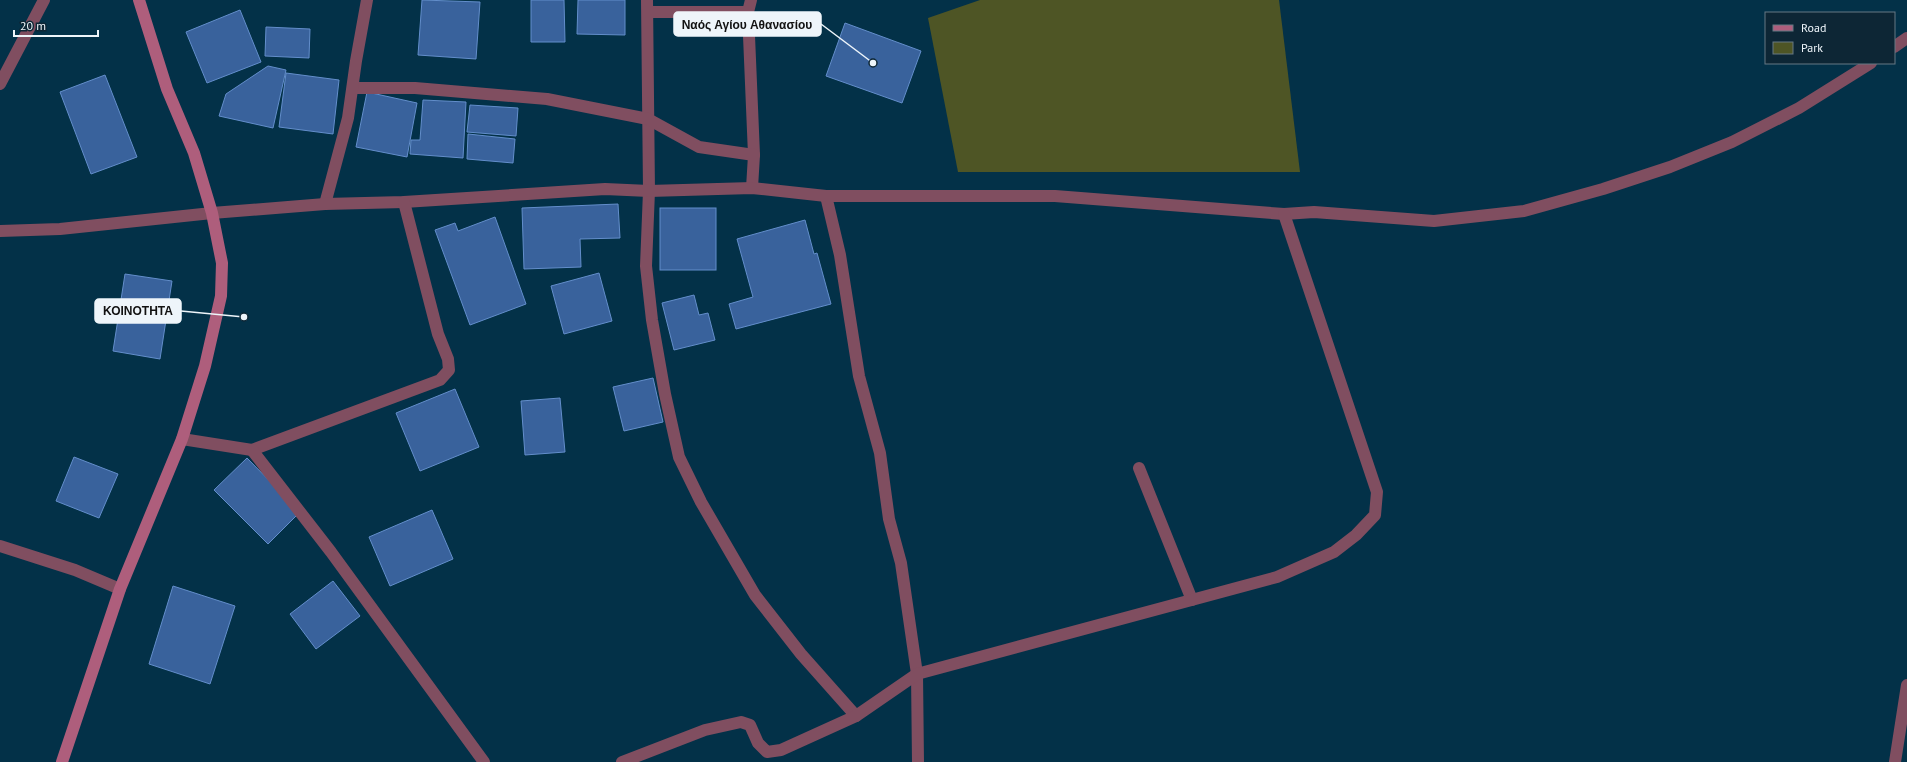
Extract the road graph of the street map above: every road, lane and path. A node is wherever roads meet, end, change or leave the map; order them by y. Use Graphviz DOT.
graph roads {
  1 [pos="44,0"];
  2 [pos="139,0"];
  3 [pos="367,0"];
  4 [pos="751,0"];
  5 [pos="648,6"];
  6 [pos="748,12"];
  7 [pos="1907,38"];
  8 [pos="1895,46"];
  9 [pos="1869,64"];
  10 [pos="0,84"];
  11 [pos="353,88"];
  12 [pos="648,119"];
  13 [pos="754,155"];
  14 [pos="752,188"];
  15 [pos="649,191"];
  16 [pos="826,196"];
  17 [pos="404,202"];
  18 [pos="325,204"];
  19 [pos="212,212"];
  20 [pos="1284,214"];
  21 [pos="0,231"];
  22 [pos="182,439"];
  23 [pos="252,450"];
  24 [pos="1139,468"];
  25 [pos="0,546"];
  26 [pos="120,589"];
  27 [pos="1192,600"];
  28 [pos="917,674"];
  29 [pos="1907,685"];
  30 [pos="856,716"];
  31 [pos="62,762"];
  32 [pos="484,762"];
  33 [pos="622,762"];
  34 [pos="918,762"];
  35 [pos="1895,762"];
  1 -- 10 [label="street"];
  2 -- 19 [label="street"];
  3 -- 11 [label="street"];
  4 -- 6 [label="street"];
  5 -- 6 [label="street"];
  5 -- 12 [label="street"];
  6 -- 13 [label="street"];
  7 -- 8 [label="street"];
  9 -- 20 [label="street"];
  11 -- 12 [label="street"];
  11 -- 18 [label="street"];
  12 -- 13 [label="street"];
  12 -- 15 [label="street"];
  13 -- 14 [label="street"];
  14 -- 15 [label="street"];
  14 -- 16 [label="street"];
  15 -- 17 [label="street"];
  15 -- 30 [label="street"];
  16 -- 20 [label="street"];
  16 -- 28 [label="street"];
  17 -- 18 [label="street"];
  17 -- 23 [label="street"];
  18 -- 19 [label="street"];
  19 -- 21 [label="street"];
  19 -- 22 [label="street"];
  20 -- 27 [label="street"];
  22 -- 23 [label="street"];
  22 -- 26 [label="street"];
  23 -- 32 [label="street"];
  24 -- 27 [label="street"];
  25 -- 26 [label="street"];
  26 -- 31 [label="street"];
  27 -- 28 [label="street"];
  28 -- 30 [label="street"];
  28 -- 34 [label="street"];
  29 -- 35 [label="street"];
  30 -- 33 [label="street"];
}
